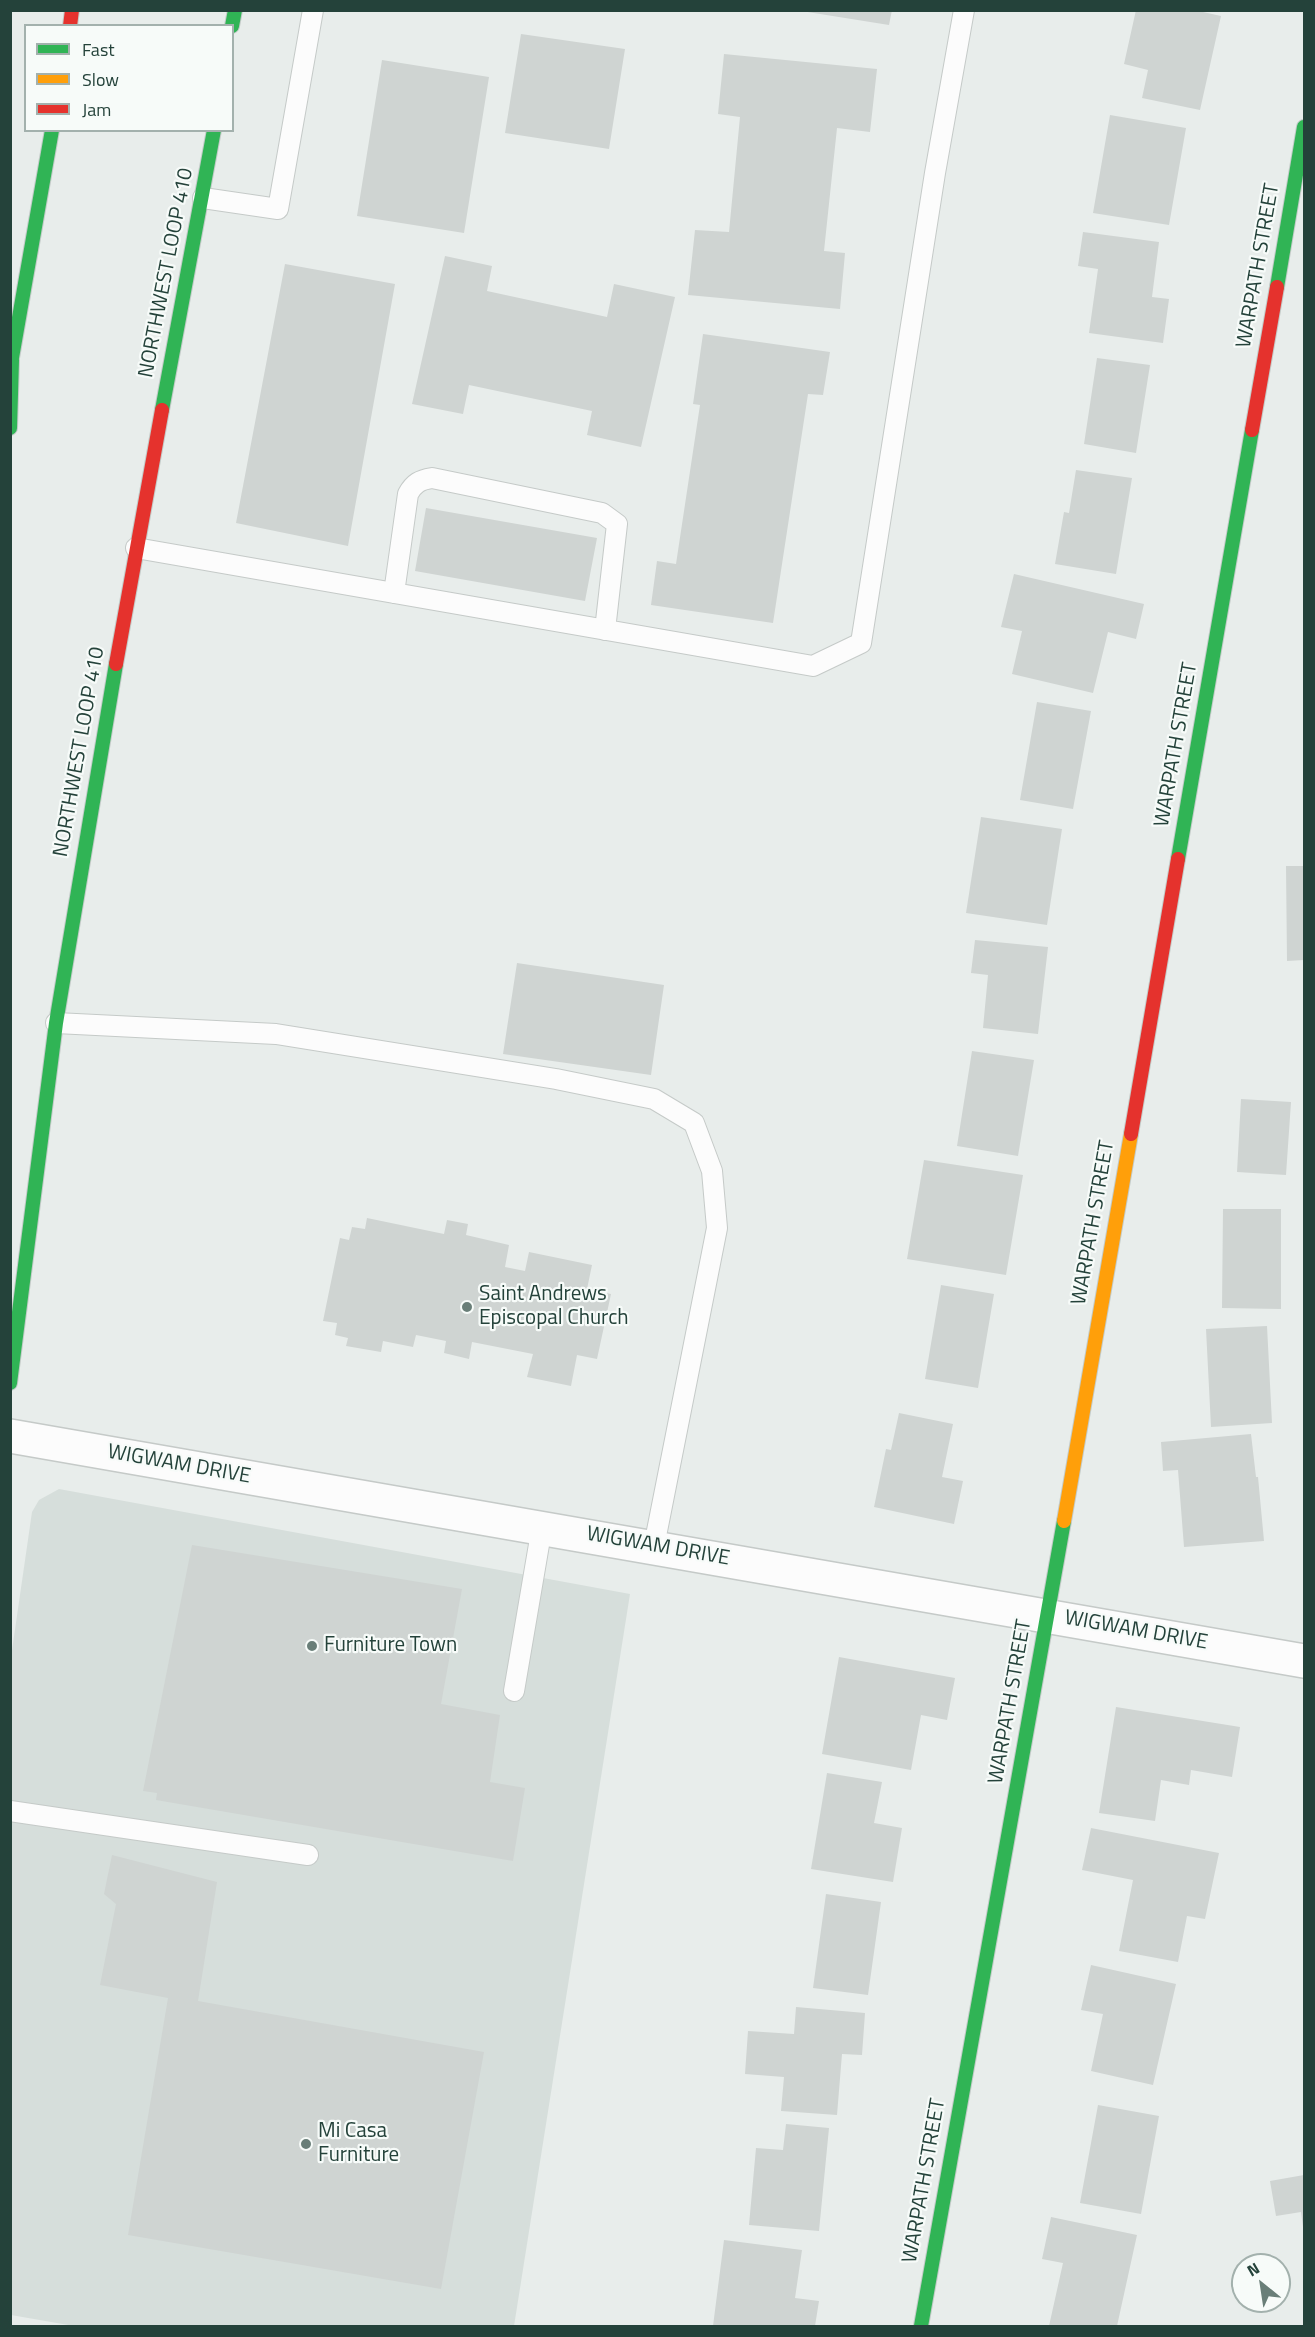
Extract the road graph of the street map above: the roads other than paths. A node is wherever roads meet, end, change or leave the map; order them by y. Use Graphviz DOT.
graph roads {
  1 [pos="313,10"];
  2 [pos="964,10"];
  3 [pos="1305,127"];
  4 [pos="52,132"];
  5 [pos="214,132"];
  6 [pos="203,198"];
  7 [pos="11,365"];
  8 [pos="10,429"];
  9 [pos="136,548"];
  10 [pos="394,593"];
  11 [pos="605,630"];
  12 [pos="56,1023"];
  13 [pos="10,1383"];
  14 [pos="10,1436"];
  15 [pos="542,1527"];
  16 [pos="654,1546"];
  17 [pos="1048,1616"];
  18 [pos="1305,1660"];
  19 [pos="514,1691"];
  20 [pos="10,1811"];
  21 [pos="308,1855"];
  22 [pos="921,2326"];
  1 -- 6 [label="lane"];
  2 -- 11 [label="lane"];
  3 -- 17 [label="main road, WARPATH STREET"];
  4 -- 7 [label="main road"];
  5 -- 6 [label="main road, NORTHWEST LOOP 410"];
  6 -- 9 [label="main road, NORTHWEST LOOP 410"];
  7 -- 8 [label="main road"];
  9 -- 10 [label="lane"];
  9 -- 12 [label="main road, NORTHWEST LOOP 410"];
  10 -- 11 [label="lane"];
  10 -- 11 [label="lane"];
  12 -- 13 [label="main road, NORTHWEST LOOP 410"];
  12 -- 16 [label="lane"];
  14 -- 15 [label="street, WIGWAM DRIVE"];
  15 -- 16 [label="street, WIGWAM DRIVE"];
  15 -- 19 [label="lane"];
  16 -- 17 [label="street, WIGWAM DRIVE"];
  17 -- 18 [label="street, WIGWAM DRIVE"];
  17 -- 22 [label="main road, WARPATH STREET"];
  20 -- 21 [label="lane"];
}
